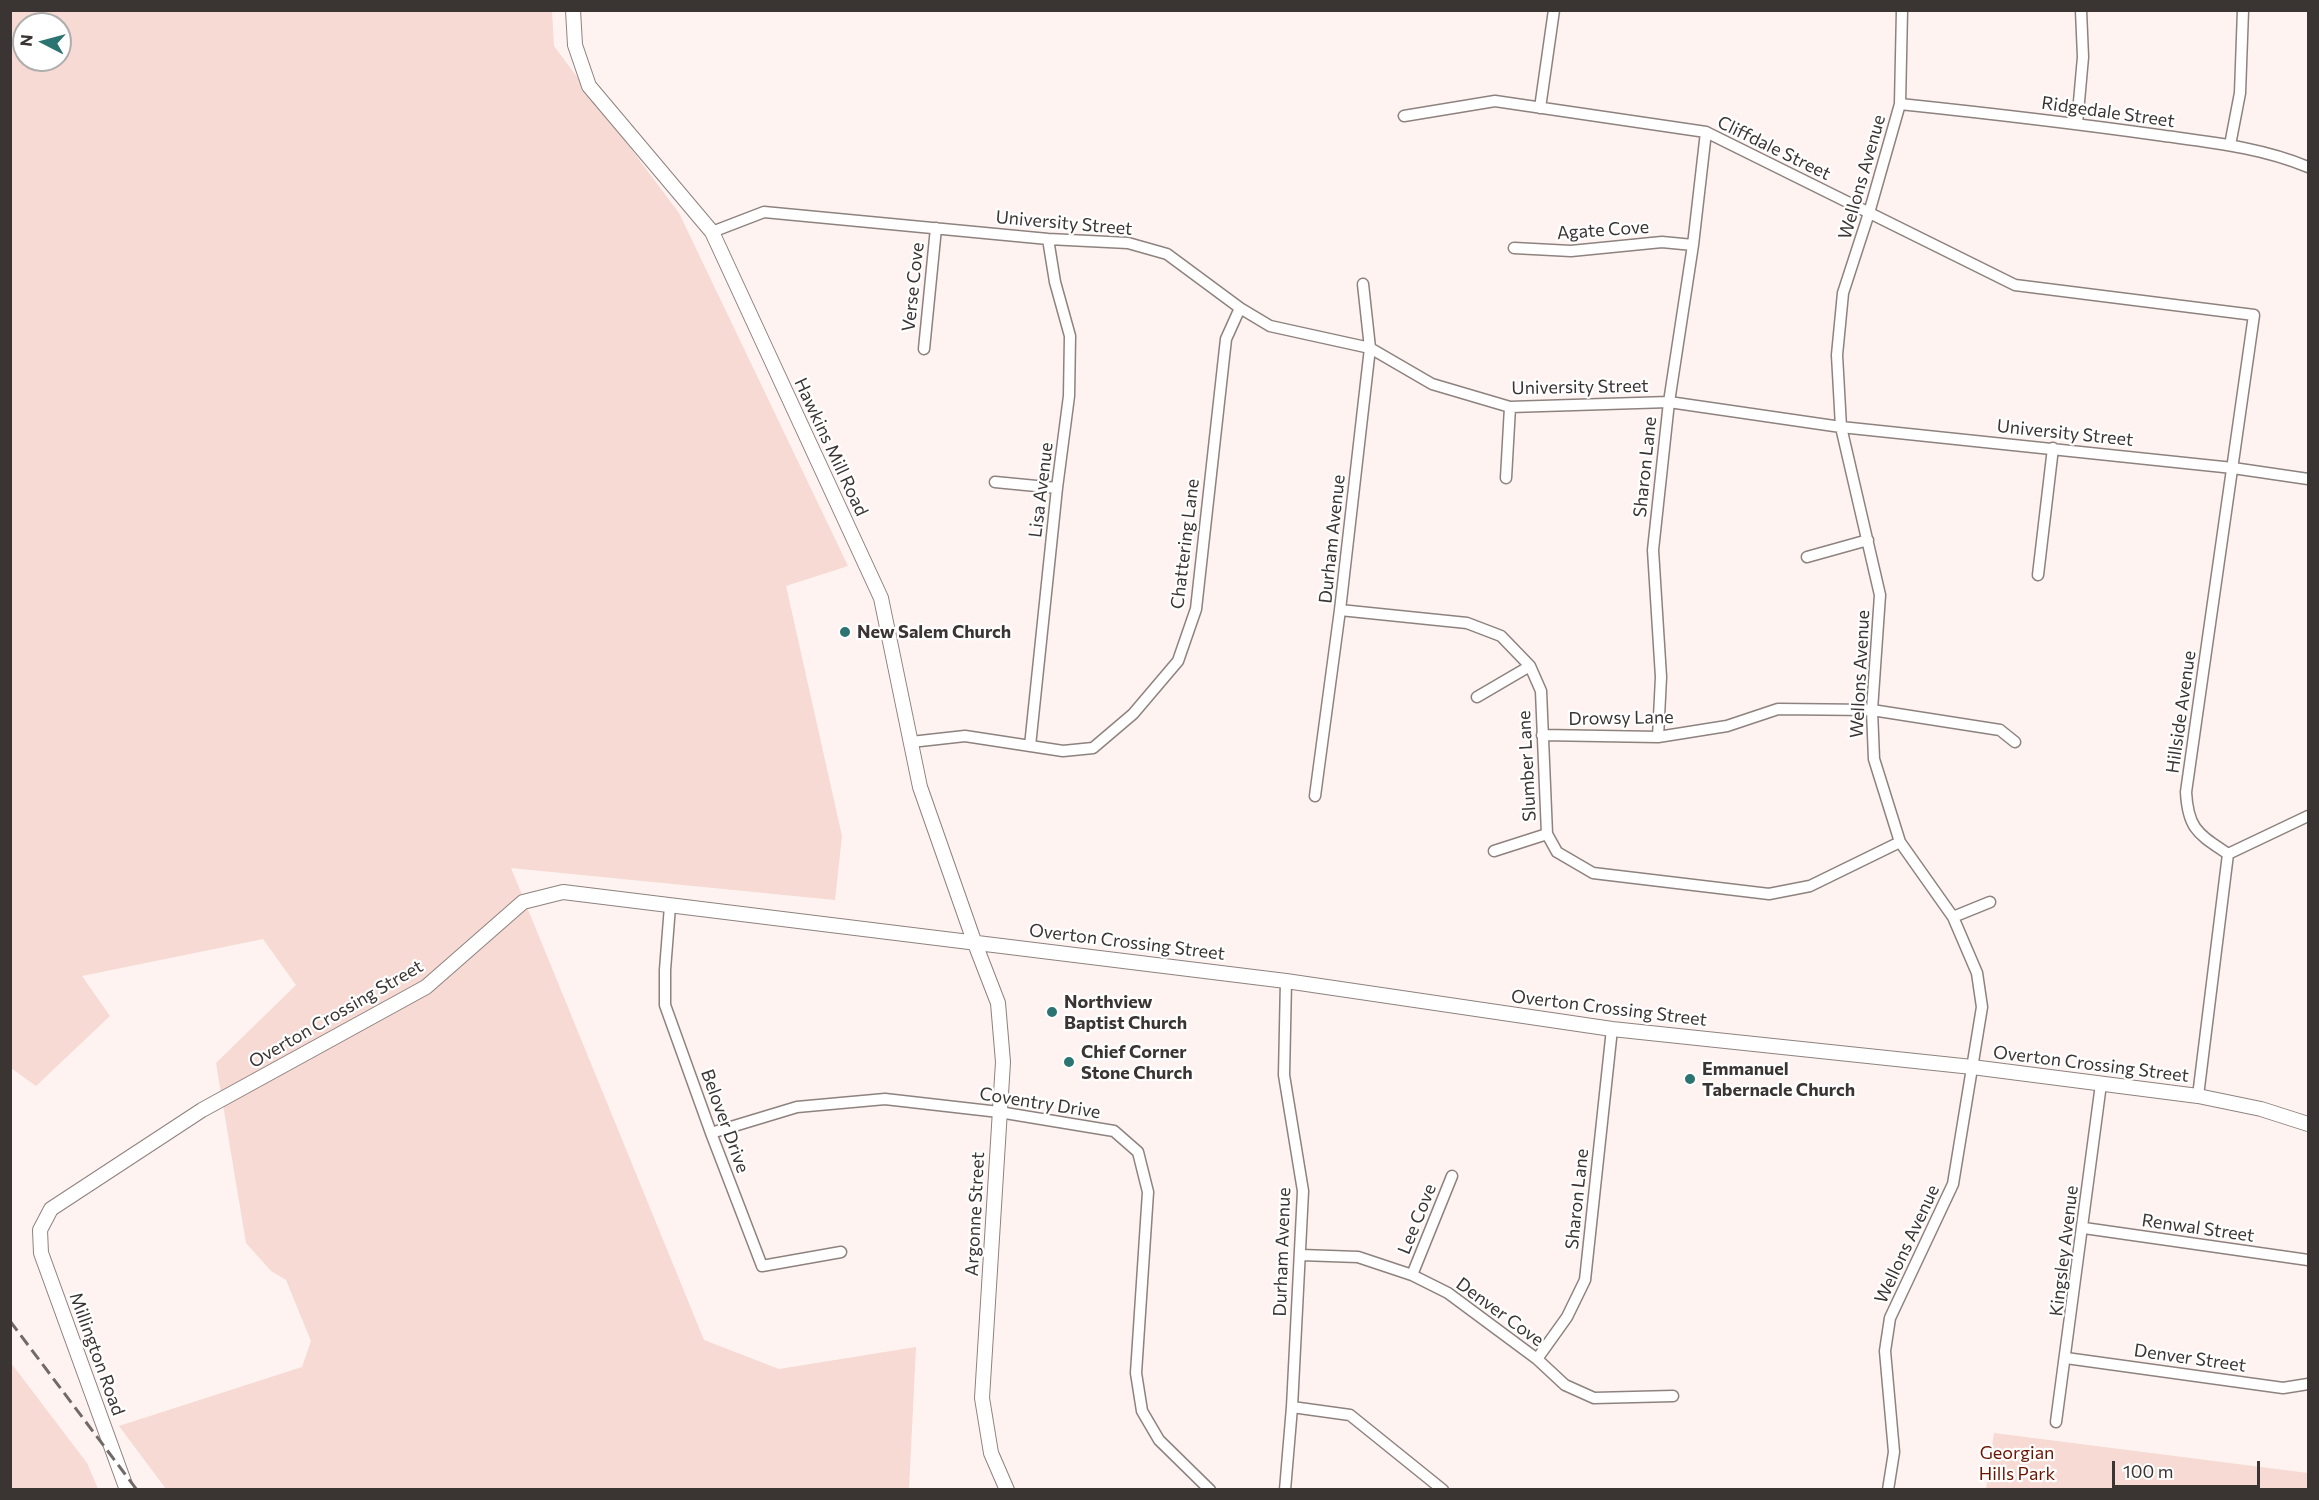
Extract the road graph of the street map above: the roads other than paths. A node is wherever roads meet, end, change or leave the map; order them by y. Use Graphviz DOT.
graph roads {
  1 [pos="573,10"];
  2 [pos="1554,10"];
  3 [pos="1902,10"];
  4 [pos="2081,10"];
  5 [pos="2243,10"];
  6 [pos="1900,104"];
  7 [pos="1540,108"];
  8 [pos="1404,116"];
  9 [pos="2077,124"];
  10 [pos="1706,132"];
  11 [pos="2230,145"];
  12 [pos="2308,167"];
  13 [pos="1869,213"];
  14 [pos="936,228"];
  15 [pos="712,232"];
  16 [pos="1048,239"];
  17 [pos="1693,245"];
  18 [pos="1514,248"];
  19 [pos="1363,284"];
  20 [pos="1240,308"];
  21 [pos="2254,315"];
  22 [pos="1370,348"];
  23 [pos="924,349"];
  24 [pos="1669,402"];
  25 [pos="1510,407"];
  26 [pos="1841,427"];
  27 [pos="2054,448"];
  28 [pos="2233,468"];
  29 [pos="1506,478"];
  30 [pos="2308,479"];
  31 [pos="995,482"];
  32 [pos="1057,488"];
  33 [pos="1868,540"];
  34 [pos="1807,557"];
  35 [pos="2038,575"];
  36 [pos="1340,610"];
  37 [pos="1530,666"];
  38 [pos="1477,697"];
  39 [pos="1872,710"];
  40 [pos="1542,735"];
  41 [pos="1658,737"];
  42 [pos="910,742"];
  43 [pos="2015,742"];
  44 [pos="1030,746"];
  45 [pos="1315,796"];
  46 [pos="2308,816"];
  47 [pos="1547,834"];
  48 [pos="1900,842"];
  49 [pos="1494,851"];
  50 [pos="2228,854"];
  51 [pos="1990,902"];
  52 [pos="670,906"];
  53 [pos="1953,917"];
  54 [pos="974,941"];
  55 [pos="1286,981"];
  56 [pos="1612,1029"];
  57 [pos="1972,1067"];
  58 [pos="2101,1084"];
  59 [pos="2198,1096"];
  60 [pos="999,1112"];
  61 [pos="2308,1124"];
  62 [pos="711,1133"];
  63 [pos="1452,1176"];
  64 [pos="2084,1228"];
  65 [pos="40,1230"];
  66 [pos="841,1252"];
  67 [pos="1301,1255"];
  68 [pos="2308,1260"];
  69 [pos="1412,1275"];
  70 [pos="2066,1358"];
  71 [pos="1537,1359"];
  72 [pos="2308,1384"];
  73 [pos="1673,1396"];
  74 [pos="1292,1407"];
  75 [pos="2056,1422"];
  76 [pos="127,1490"];
  77 [pos="1006,1490"];
  78 [pos="1210,1490"];
  79 [pos="1285,1490"];
  80 [pos="1443,1490"];
  81 [pos="1888,1490"];
  1 -- 15 [label="street, Hawkins Mill Road"];
  2 -- 7 [label="street"];
  3 -- 6 [label="street, Wellons Avenue"];
  4 -- 9 [label="street"];
  5 -- 11 [label="street"];
  6 -- 9 [label="street, Ridgedale Street"];
  6 -- 13 [label="street, Wellons Avenue"];
  7 -- 8 [label="street, Cliffdale Street"];
  7 -- 10 [label="street, Cliffdale Street"];
  9 -- 11 [label="street, Ridgedale Street"];
  10 -- 13 [label="street, Cliffdale Street"];
  10 -- 17 [label="street, Sharon Lane"];
  11 -- 12 [label="street, Ridgedale Street"];
  13 -- 21 [label="street, Cliffdale Street"];
  13 -- 26 [label="street, Wellons Avenue"];
  14 -- 15 [label="street, University Street"];
  14 -- 16 [label="street, University Street"];
  14 -- 23 [label="street, Verse Cove"];
  15 -- 42 [label="street, Hawkins Mill Road"];
  16 -- 20 [label="street, University Street"];
  16 -- 32 [label="street, Lisa Avenue"];
  17 -- 18 [label="street, Agate Cove"];
  17 -- 24 [label="street, Sharon Lane"];
  19 -- 22 [label="street, Durham Avenue"];
  20 -- 22 [label="street, University Street"];
  20 -- 44 [label="street, Chattering Lane"];
  21 -- 28 [label="street, Hillside Avenue"];
  22 -- 25 [label="street, University Street"];
  22 -- 36 [label="street, Durham Avenue"];
  24 -- 25 [label="street, University Street"];
  24 -- 26 [label="street, University Street"];
  24 -- 41 [label="street, Sharon Lane"];
  25 -- 29 [label="street"];
  26 -- 27 [label="street, University Street"];
  26 -- 33 [label="street, Wellons Avenue"];
  27 -- 28 [label="street, University Street"];
  27 -- 35 [label="street"];
  28 -- 30 [label="street, University Street"];
  28 -- 50 [label="street, Hillside Avenue"];
  31 -- 32 [label="street"];
  32 -- 44 [label="street, Lisa Avenue"];
  33 -- 34 [label="street"];
  33 -- 39 [label="street, Wellons Avenue"];
  36 -- 37 [label="street, Slumber Lane"];
  36 -- 45 [label="street, Durham Avenue"];
  37 -- 38 [label="street"];
  37 -- 40 [label="street, Slumber Lane"];
  39 -- 41 [label="street, Drowsy Lane"];
  39 -- 43 [label="street, Drowsy Lane"];
  39 -- 48 [label="street, Wellons Avenue"];
  40 -- 41 [label="street, Drowsy Lane"];
  40 -- 47 [label="street, Slumber Lane"];
  42 -- 44 [label="street, Chattering Lane"];
  42 -- 54 [label="street, Hawkins Mill Road"];
  46 -- 50 [label="street"];
  47 -- 48 [label="street, Slumber Lane"];
  47 -- 49 [label="street"];
  48 -- 53 [label="street, Wellons Avenue"];
  50 -- 59 [label="street"];
  51 -- 53 [label="street"];
  52 -- 54 [label="street, Overton Crossing Street"];
  52 -- 62 [label="street, Belover Drive"];
  52 -- 65 [label="street, Overton Crossing Street"];
  53 -- 57 [label="street, Wellons Avenue"];
  54 -- 55 [label="street, Overton Crossing Street"];
  54 -- 60 [label="street, Argonne Street"];
  55 -- 56 [label="street, Overton Crossing Street"];
  55 -- 67 [label="street, Durham Avenue"];
  56 -- 57 [label="street, Overton Crossing Street"];
  56 -- 71 [label="street, Sharon Lane"];
  57 -- 58 [label="street, Overton Crossing Street"];
  57 -- 81 [label="street, Wellons Avenue"];
  58 -- 59 [label="street, Overton Crossing Street"];
  58 -- 64 [label="street, Kingsley Avenue"];
  59 -- 61 [label="street, Overton Crossing Street"];
  60 -- 62 [label="street, Coventry Drive"];
  60 -- 77 [label="street, Argonne Street"];
  60 -- 78 [label="street, Coventry Drive"];
  62 -- 66 [label="street, Belover Drive"];
  63 -- 69 [label="street, Lee Cove"];
  64 -- 68 [label="street, Renwal Street"];
  64 -- 70 [label="street, Kingsley Avenue"];
  65 -- 76 [label="street, Millington Road"];
  67 -- 69 [label="street, Denver Cove"];
  67 -- 74 [label="street, Durham Avenue"];
  69 -- 71 [label="street, Denver Cove"];
  70 -- 72 [label="street, Denver Street"];
  70 -- 75 [label="street, Kingsley Avenue"];
  71 -- 73 [label="street, Denver Cove"];
  74 -- 79 [label="street, Durham Avenue"];
  74 -- 80 [label="street"];
}
